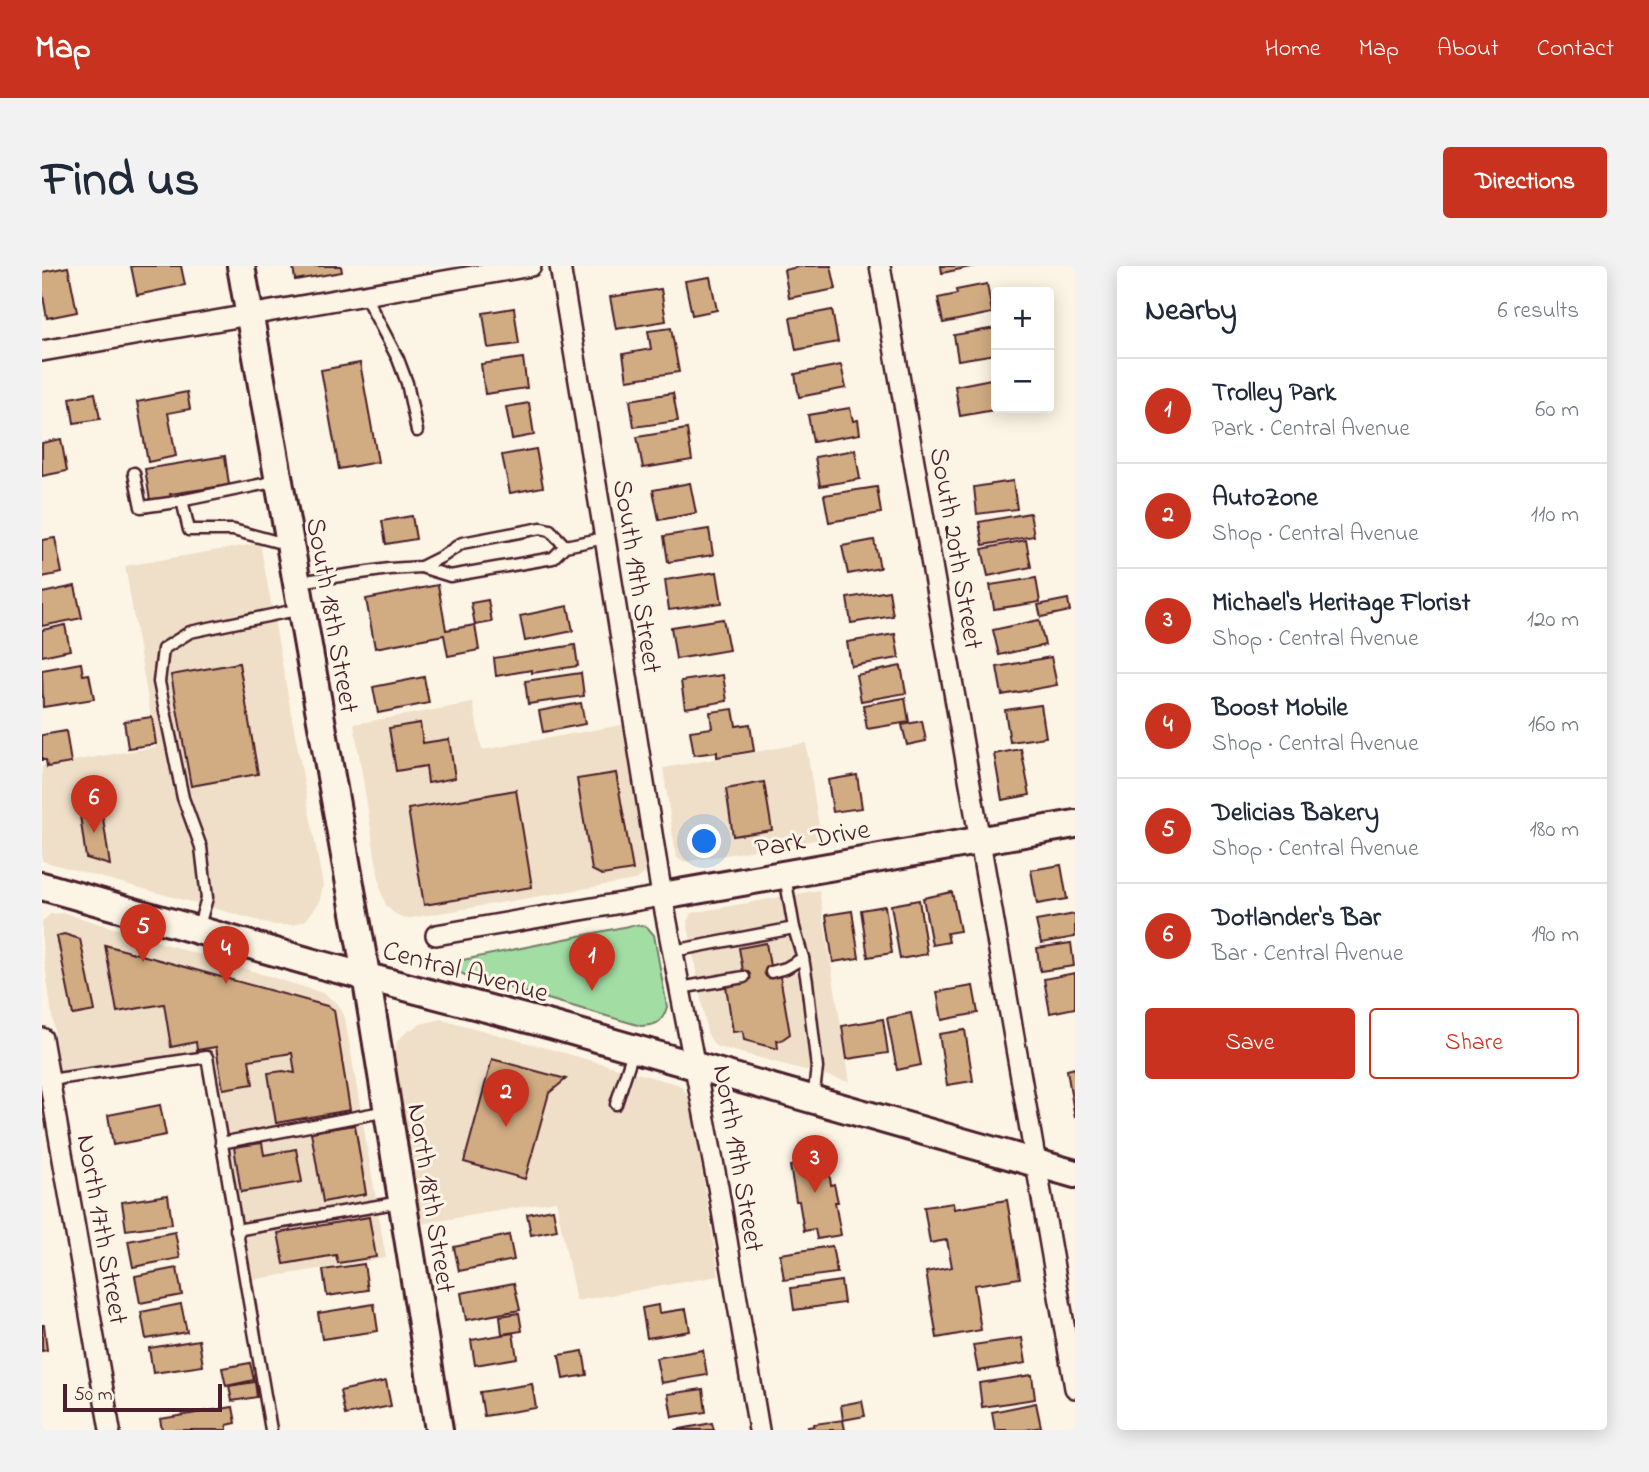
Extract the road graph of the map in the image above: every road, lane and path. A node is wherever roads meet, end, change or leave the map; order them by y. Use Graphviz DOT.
graph roads {
  1 [pos="241,266"];
  2 [pos="531,266"];
  3 [pos="559,266"];
  4 [pos="880,266"];
  5 [pos="365,296"];
  6 [pos="250,316"];
  7 [pos="42,351"];
  8 [pos="417,431"];
  9 [pos="134,473"];
  10 [pos="279,481"];
  11 [pos="182,500"];
  12 [pos="605,538"];
  13 [pos="290,545"];
  14 [pos="565,546"];
  15 [pos="421,567"];
  16 [pos="297,583"];
  17 [pos="301,609"];
  18 [pos="1075,824"];
  19 [pos="981,839"];
  20 [pos="785,874"];
  21 [pos="42,886"];
  22 [pos="662,896"];
  23 [pos="793,928"];
  24 [pos="198,929"];
  25 [pos="436,935"];
  26 [pos="673,951"];
  27 [pos="803,958"];
  28 [pos="771,972"];
  29 [pos="366,975"];
  30 [pos="744,977"];
  31 [pos="680,988"];
  32 [pos="42,1038"];
  33 [pos="635,1049"];
  34 [pos="695,1066"];
  35 [pos="50,1080"];
  36 [pos="813,1100"];
  37 [pos="616,1104"];
  38 [pos="387,1111"];
  39 [pos="221,1143"];
  40 [pos="1036,1163"];
  41 [pos="1075,1174"];
  42 [pos="402,1202"];
  43 [pos="236,1230"];
  44 [pos="1075,1388"];
  45 [pos="110,1430"];
  46 [pos="271,1430"];
  47 [pos="439,1430"];
  48 [pos="759,1430"];
  1 -- 6 [label="main road, South 18th Street"];
  2 -- 5 [label="street"];
  3 -- 12 [label="street, South 19th Street"];
  4 -- 19 [label="street, South 20th Street"];
  5 -- 6 [label="street"];
  5 -- 8 [label="lane"];
  6 -- 7 [label="street"];
  6 -- 10 [label="main road, South 18th Street"];
  9 -- 11 [label="lane"];
  10 -- 11 [label="lane"];
  10 -- 13 [label="main road, South 18th Street"];
  11 -- 13 [label="lane"];
  12 -- 14 [label="lane"];
  12 -- 22 [label="street, South 19th Street"];
  13 -- 16 [label="main road, South 18th Street"];
  14 -- 15 [label="lane"];
  14 -- 15 [label="lane"];
  15 -- 16 [label="lane"];
  16 -- 17 [label="main road, South 18th Street"];
  17 -- 24 [label="lane"];
  17 -- 29 [label="main road, South 18th Street"];
  18 -- 19 [label="main road, Park Drive"];
  19 -- 20 [label="main road, Park Drive"];
  19 -- 40 [label="street, South 20th Street"];
  20 -- 22 [label="main road, Park Drive"];
  20 -- 23 [label="lane"];
  21 -- 24 [label="main road, Central Avenue"];
  22 -- 25 [label="street, Park Drive"];
  22 -- 26 [label="street, North 19th Street"];
  23 -- 26 [label="lane"];
  23 -- 27 [label="lane"];
  24 -- 29 [label="main road, Central Avenue"];
  26 -- 31 [label="street, North 19th Street"];
  27 -- 28 [label="lane"];
  27 -- 36 [label="lane"];
  29 -- 33 [label="main road, Central Avenue"];
  29 -- 38 [label="main road, North 18th Street"];
  30 -- 31 [label="lane"];
  31 -- 34 [label="street, North 19th Street"];
  32 -- 35 [label="street, North 17th Street"];
  33 -- 34 [label="main road, Central Avenue"];
  33 -- 37 [label="lane"];
  34 -- 36 [label="main road, Central Avenue"];
  34 -- 48 [label="street, North 19th Street"];
  35 -- 39 [label="lane"];
  35 -- 45 [label="street, North 17th Street"];
  36 -- 40 [label="main road, Central Avenue"];
  38 -- 39 [label="lane"];
  38 -- 42 [label="main road, North 18th Street"];
  39 -- 43 [label="lane"];
  40 -- 41 [label="main road, Central Avenue"];
  40 -- 44 [label="street, South 20th Street"];
  42 -- 43 [label="lane"];
  42 -- 47 [label="main road, North 18th Street"];
  43 -- 46 [label="lane"];
}
